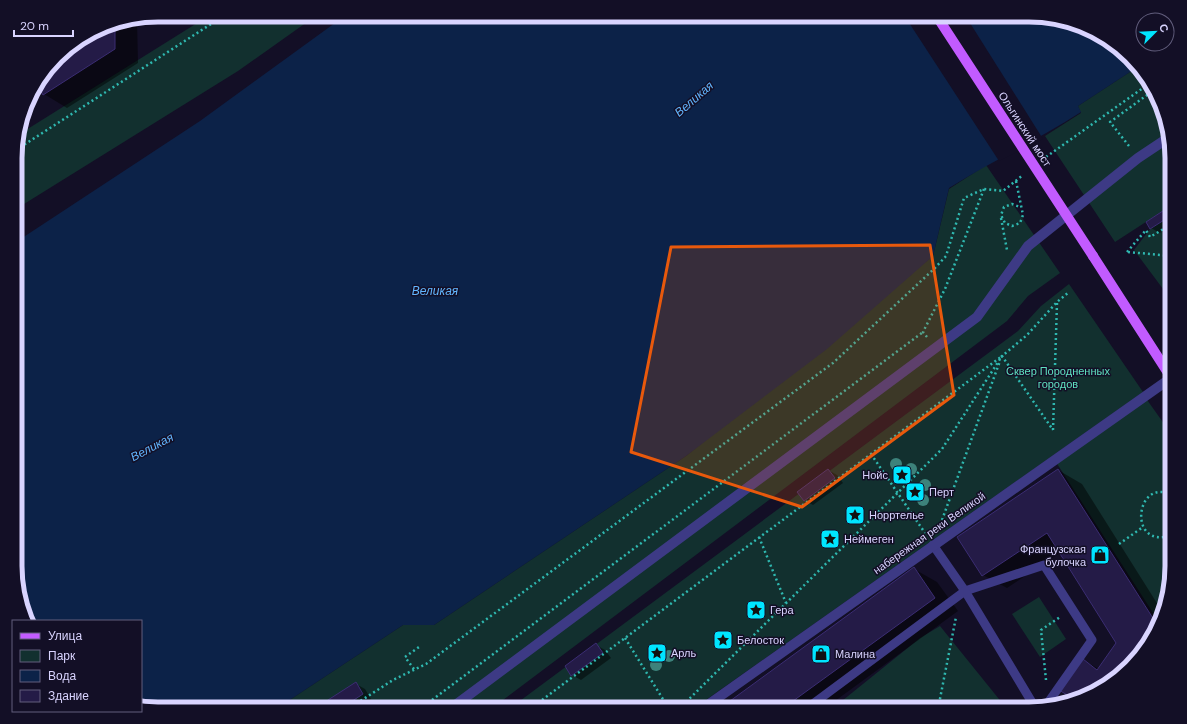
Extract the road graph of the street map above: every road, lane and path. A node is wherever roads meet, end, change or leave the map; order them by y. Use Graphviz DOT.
graph roads {
  1 [pos="211,22"];
  2 [pos="941,22"];
  3 [pos="1145,87"];
  4 [pos="1149,94"];
  5 [pos="1164,141"];
  6 [pos="23,146"];
  7 [pos="1045,158"];
  8 [pos="1138,158"];
  9 [pos="1027,172"];
  10 [pos="1015,180"];
  11 [pos="984,189"];
  12 [pos="1020,207"];
  13 [pos="1001,215"];
  14 [pos="1165,228"];
  15 [pos="1003,233"];
  16 [pos="1165,255"];
  17 [pos="1069,292"];
  18 [pos="1057,302"];
  19 [pos="923,332"];
  20 [pos="935,349"];
  21 [pos="1002,356"];
  22 [pos="1165,368"];
  23 [pos="1165,384"];
  24 [pos="871,454"];
  25 [pos="898,493"];
  26 [pos="1165,493"];
  27 [pos="1143,527"];
  28 [pos="759,537"];
  29 [pos="1165,537"];
  30 [pos="1120,544"];
  31 [pos="933,545"];
  32 [pos="962,594"];
  33 [pos="786,603"];
  34 [pos="1072,609"];
  35 [pos="625,638"];
  36 [pos="419,647"];
  37 [pos="414,669"];
  38 [pos="1050,700"];
  39 [pos="1047,701"];
  40 [pos="359,702"];
  41 [pos="429,702"];
  42 [pos="459,702"];
  43 [pos="539,702"];
  44 [pos="664,702"];
  45 [pos="686,702"];
  46 [pos="712,702"];
  47 [pos="815,702"];
  48 [pos="939,702"];
  49 [pos="1031,702"];
  1 -- 6 [label="path"];
  2 -- 22 [label="main road, Ольгинский мост, bridge"];
  3 -- 7 [label="path"];
  4 -- 8 [label="path"];
  5 -- 8 [label="street"];
  8 -- 20 [label="street"];
  9 -- 11 [label="path"];
  10 -- 12 [label="path"];
  11 -- 19 [label="path"];
  11 -- 37 [label="path"];
  12 -- 13 [label="path"];
  12 -- 13 [label="path"];
  13 -- 15 [label="path"];
  14 -- 16 [label="path"];
  17 -- 18 [label="path"];
  18 -- 21 [label="path"];
  18 -- 21 [label="path"];
  19 -- 20 [label="path"];
  19 -- 41 [label="path"];
  20 -- 42 [label="street"];
  21 -- 24 [label="path"];
  21 -- 25 [label="path"];
  21 -- 31 [label="path"];
  23 -- 31 [label="street, набережная реки Великой"];
  24 -- 25 [label="path"];
  24 -- 28 [label="path"];
  25 -- 31 [label="path"];
  25 -- 33 [label="path"];
  26 -- 27 [label="path"];
  27 -- 29 [label="path"];
  27 -- 30 [label="path"];
  28 -- 33 [label="path"];
  28 -- 35 [label="path"];
  31 -- 32 [label="lane"];
  31 -- 46 [label="street, набережная реки Великой"];
  32 -- 34 [label="lane"];
  32 -- 47 [label="lane"];
  32 -- 48 [label="path"];
  32 -- 49 [label="lane"];
  33 -- 45 [label="path"];
  34 -- 38 [label="lane"];
  34 -- 39 [label="path"];
  35 -- 43 [label="path"];
  35 -- 44 [label="path"];
  36 -- 37 [label="path"];
  37 -- 40 [label="path"];
}
